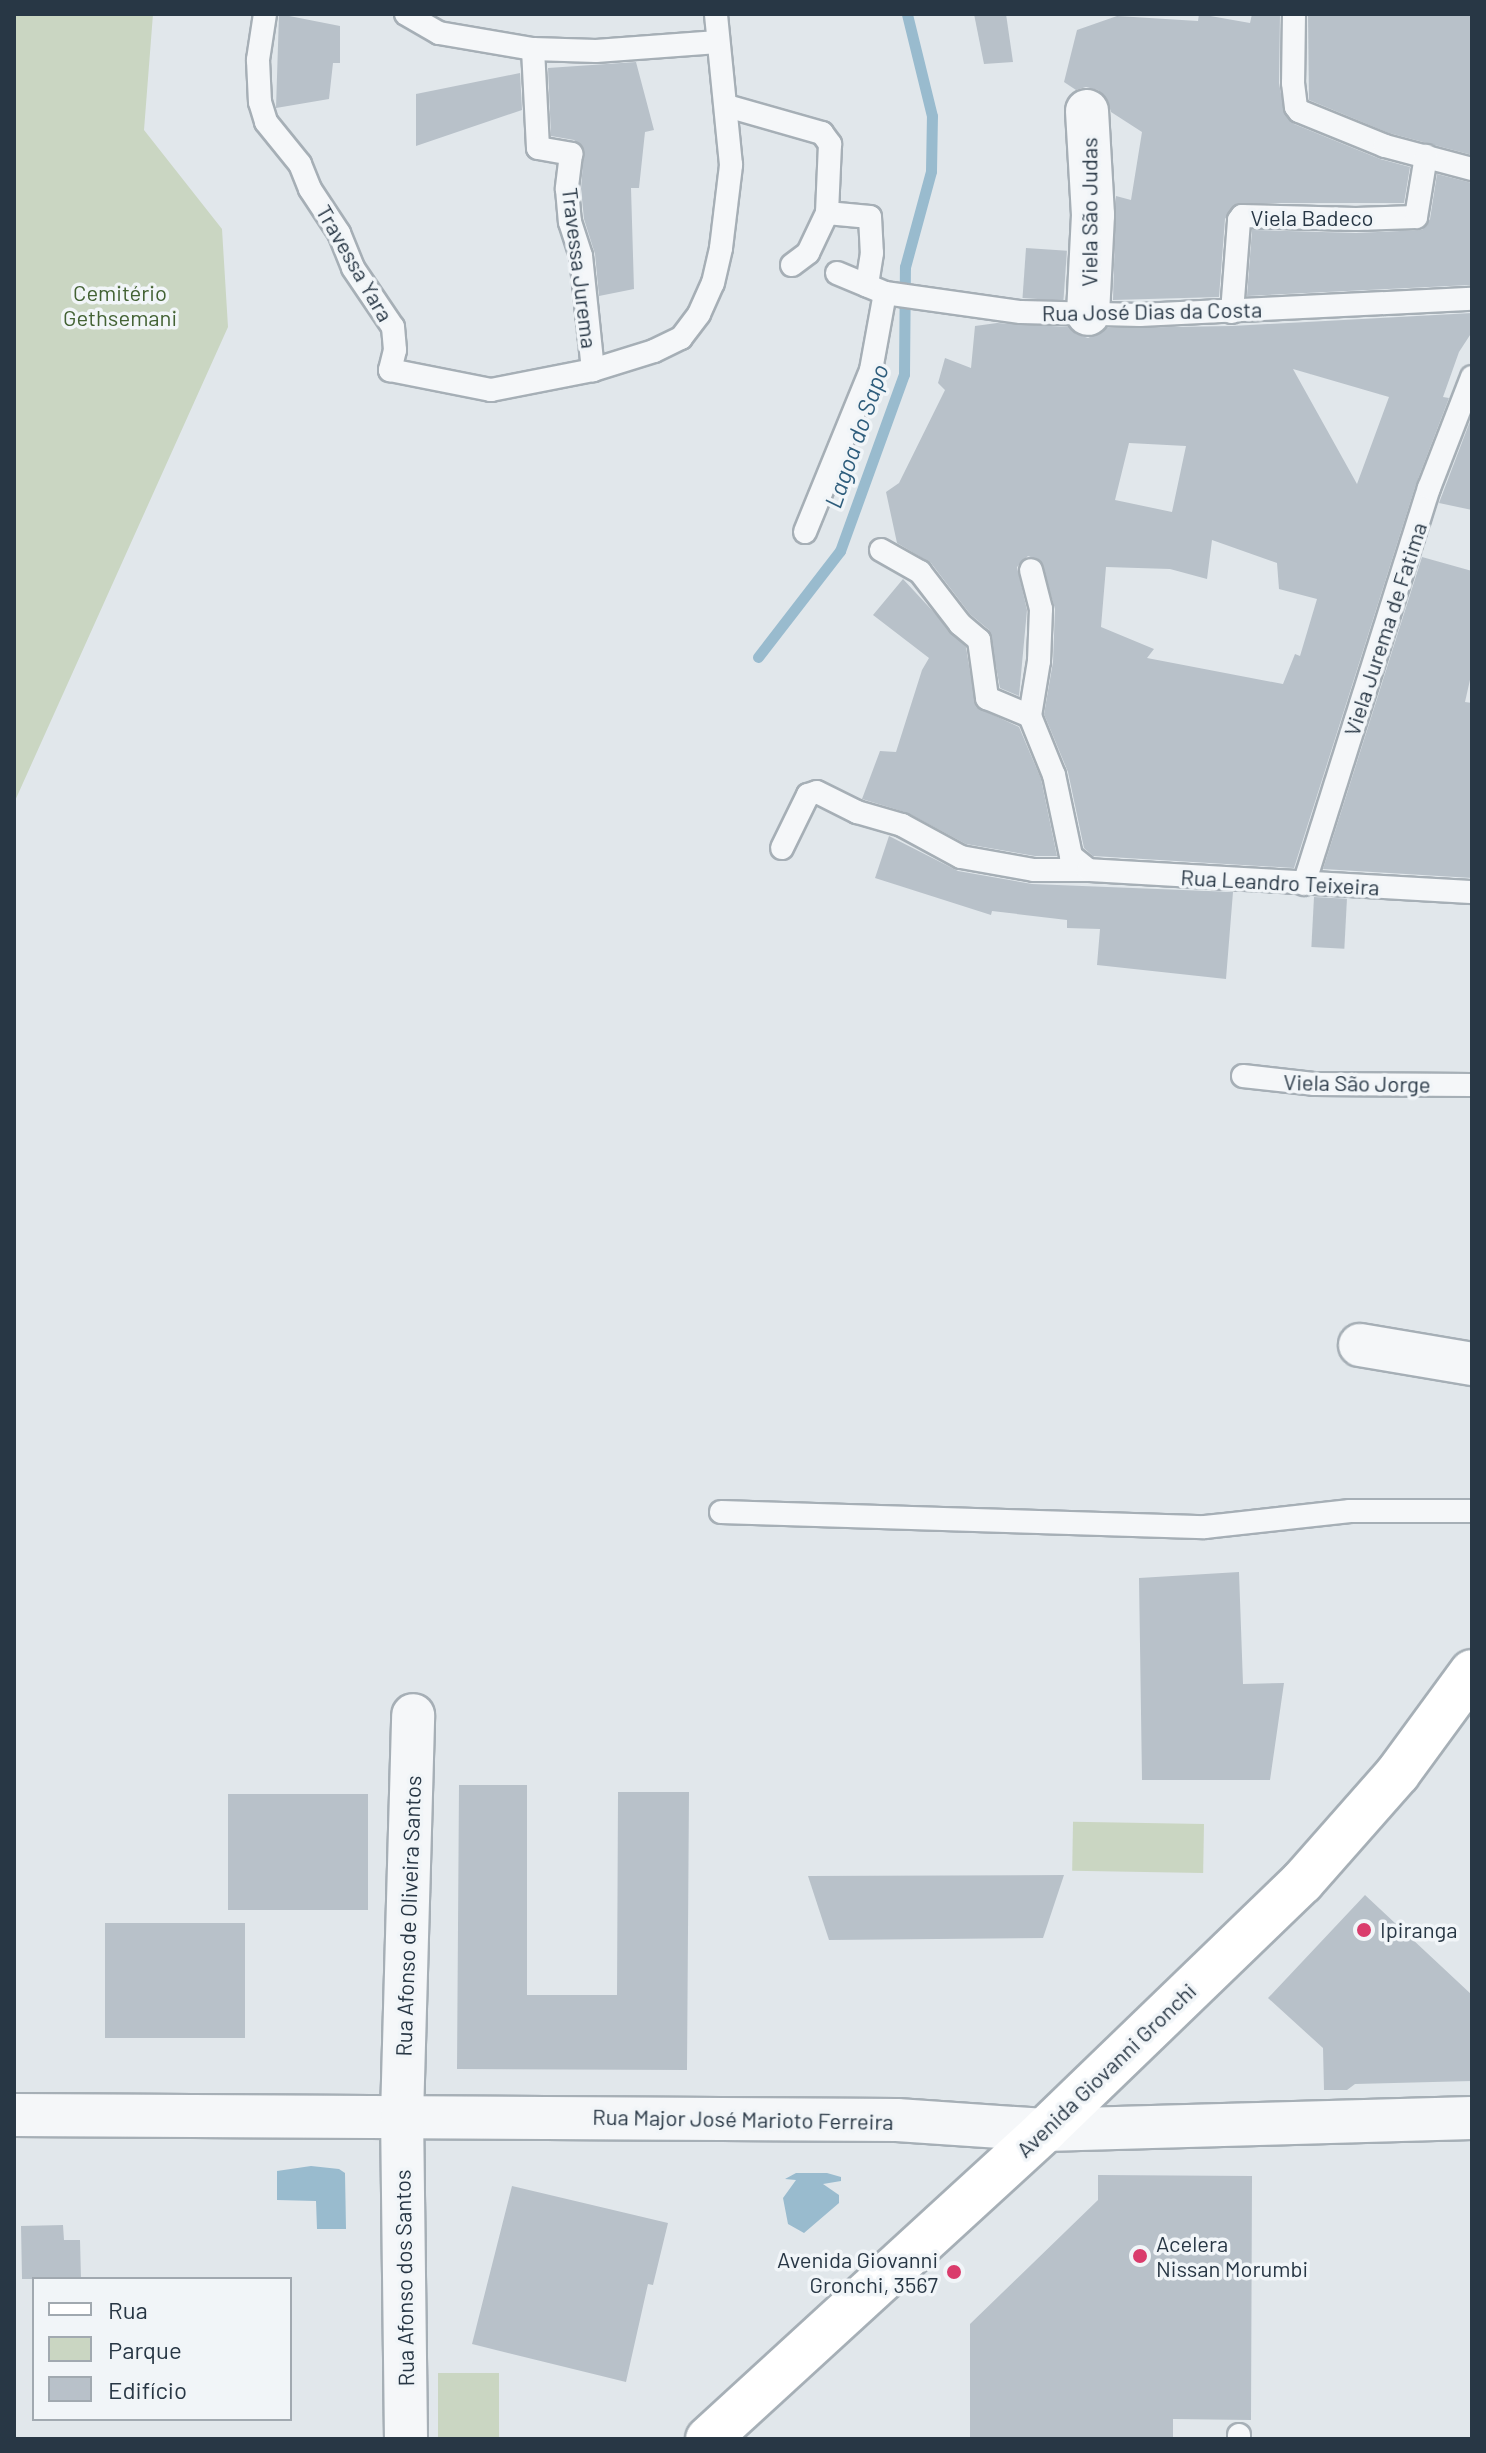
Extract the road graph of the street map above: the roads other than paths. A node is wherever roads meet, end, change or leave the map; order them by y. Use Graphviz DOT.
graph roads {
  1 [pos="265,14"];
  2 [pos="406,14"];
  3 [pos="716,14"];
  4 [pos="1294,14"];
  5 [pos="718,42"];
  6 [pos="533,49"];
  7 [pos="727,106"];
  8 [pos="1087,111"];
  9 [pos="1426,156"];
  10 [pos="1472,169"];
  11 [pos="827,213"];
  12 [pos="792,265"];
  13 [pos="837,273"];
  14 [pos="876,290"];
  15 [pos="1472,299"];
  16 [pos="1232,312"];
  17 [pos="1088,314"];
  18 [pos="593,370"];
  19 [pos="1472,377"];
  20 [pos="805,532"];
  21 [pos="881,550"];
  22 [pos="1031,570"];
  23 [pos="1030,716"];
  24 [pos="782,848"];
  25 [pos="1088,870"];
  26 [pos="1304,884"];
  27 [pos="1472,892"];
  28 [pos="1243,1076"];
  29 [pos="1472,1085"];
  30 [pos="1360,1345"];
  31 [pos="1472,1364"];
  32 [pos="1472,1511"];
  33 [pos="721,1512"];
  34 [pos="1472,1672"];
  35 [pos="413,1715"];
  36 [pos="14,2115"];
  37 [pos="402,2116"];
  38 [pos="1472,2118"];
  39 [pos="1045,2130"];
  40 [pos="406,2439"];
  41 [pos="708,2439"];
  1 -- 18 [label="lane, Travessa Yara"];
  2 -- 6 [label="lane"];
  3 -- 5 [label="lane"];
  4 -- 9 [label="lane"];
  5 -- 6 [label="lane"];
  5 -- 7 [label="lane"];
  6 -- 18 [label="lane, Travessa Jurema"];
  7 -- 11 [label="lane"];
  7 -- 18 [label="lane, Travessa Yara"];
  8 -- 17 [label="street, Viela São Judas"];
  9 -- 10 [label="lane"];
  9 -- 16 [label="lane, Viela Badeco"];
  11 -- 12 [label="lane"];
  11 -- 14 [label="lane"];
  13 -- 14 [label="lane, Rua José Dias da Costa"];
  14 -- 17 [label="lane, Rua José Dias da Costa"];
  14 -- 20 [label="lane"];
  15 -- 16 [label="lane, Rua José Dias da Costa"];
  16 -- 17 [label="lane, Rua José Dias da Costa"];
  19 -- 26 [label="lane, Viela Jurema de Fatima"];
  21 -- 23 [label="lane"];
  22 -- 23 [label="lane"];
  23 -- 25 [label="lane"];
  24 -- 25 [label="lane, Rua Leandro Teixeira"];
  25 -- 26 [label="lane, Rua Leandro Teixeira"];
  26 -- 27 [label="lane, Rua Leandro Teixeira"];
  28 -- 29 [label="lane, Viela São Jorge"];
  30 -- 31 [label="street"];
  32 -- 33 [label="lane"];
  34 -- 39 [label="main road, Avenida Giovanni Gronchi"];
  35 -- 37 [label="street, Rua Afonso de Oliveira Santos"];
  36 -- 37 [label="street, Rua Major José Marioto Ferreira"];
  37 -- 39 [label="street, Rua Major José Marioto Ferreira"];
  37 -- 40 [label="street, Rua Afonso dos Santos"];
  38 -- 39 [label="street, Rua Major José Marioto Ferreira"];
  39 -- 41 [label="main road, Avenida Giovanni Gronchi"];
}
